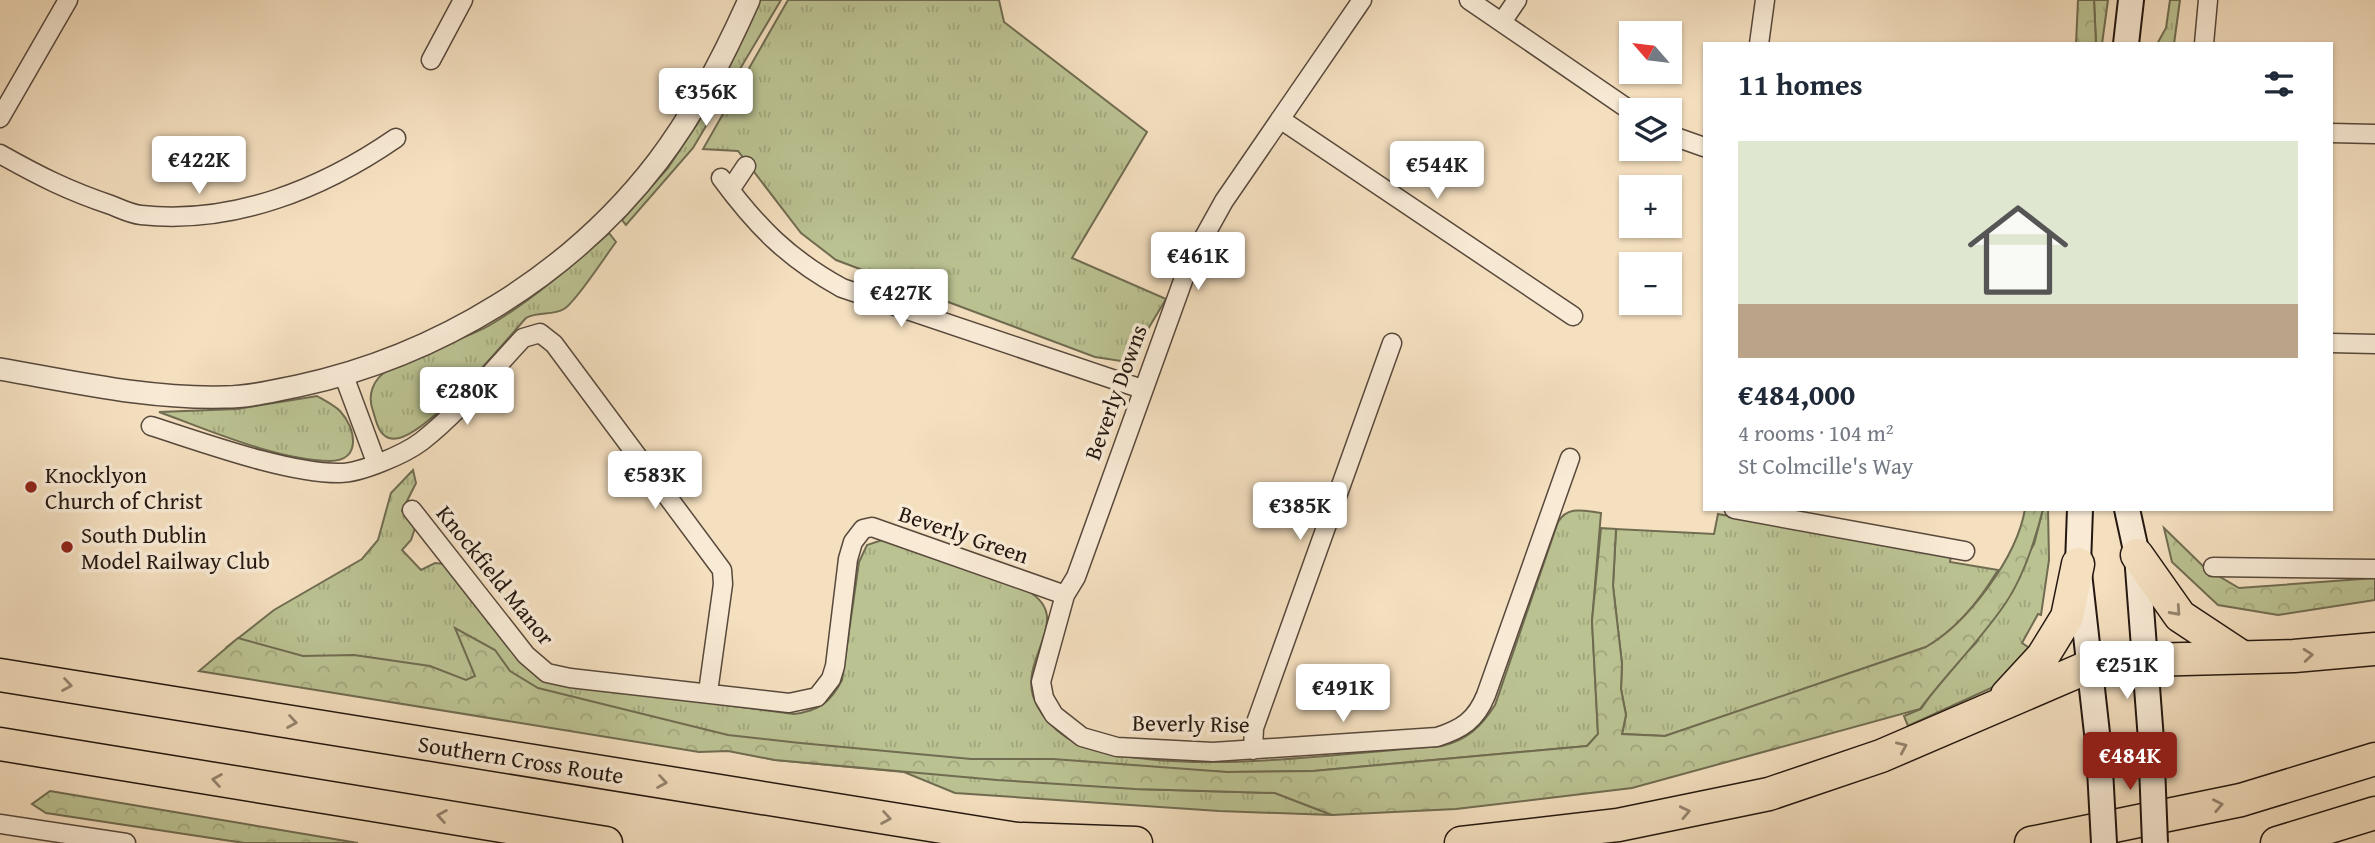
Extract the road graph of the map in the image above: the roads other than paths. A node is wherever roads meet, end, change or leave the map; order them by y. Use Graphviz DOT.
graph roads {
  1 [pos="68,0"];
  2 [pos="463,0"];
  3 [pos="749,0"];
  4 [pos="1362,0"];
  5 [pos="1469,0"];
  6 [pos="1517,0"];
  7 [pos="1765,0"];
  8 [pos="2131,0"];
  9 [pos="2208,0"];
  10 [pos="1502,22"];
  11 [pos="1759,42"];
  12 [pos="2126,42"];
  13 [pos="2204,42"];
  14 [pos="431,60"];
  15 [pos="1619,103"];
  16 [pos="0,118"];
  17 [pos="1280,119"];
  18 [pos="2333,133"];
  19 [pos="2375,134"];
  20 [pos="396,138"];
  21 [pos="1682,139"];
  22 [pos="1703,147"];
  23 [pos="0,154"];
  24 [pos="746,166"];
  25 [pos="1573,316"];
  26 [pos="2333,343"];
  27 [pos="1392,344"];
  28 [pos="2375,344"];
  29 [pos="0,369"];
  30 [pos="344,376"];
  31 [pos="1142,389"];
  32 [pos="151,426"];
  33 [pos="1570,458"];
  34 [pos="376,462"];
  35 [pos="412,510"];
  36 [pos="1745,511"];
  37 [pos="2080,511"];
  38 [pos="2127,511"];
  39 [pos="853,542"];
  40 [pos="1965,551"];
  41 [pos="2137,555"];
  42 [pos="2078,564"];
  43 [pos="2213,567"];
  44 [pos="2375,569"];
  45 [pos="1065,595"];
  46 [pos="2375,649"];
  47 [pos="2242,657"];
  48 [pos="2147,660"];
  49 [pos="2088,667"];
  50 [pos="0,675"];
  51 [pos="708,692"];
  52 [pos="1996,707"];
  53 [pos="0,744"];
  54 [pos="1253,750"];
  55 [pos="2375,759"];
  56 [pos="2375,813"];
  57 [pos="0,824"];
  58 [pos="1028,841"];
  59 [pos="126,843"];
  60 [pos="606,843"];
  61 [pos="1136,843"];
  62 [pos="1461,843"];
  63 [pos="2031,843"];
  64 [pos="2104,843"];
  65 [pos="2155,843"];
  66 [pos="2277,843"];
  1 -- 16 [label="street"];
  2 -- 14 [label="street"];
  3 -- 30 [label="street"];
  4 -- 17 [label="street, Beverly Downs"];
  5 -- 10 [label="street"];
  6 -- 10 [label="street"];
  7 -- 11 [label="street"];
  8 -- 12 [label="main road"];
  9 -- 13 [label="street"];
  10 -- 15 [label="street"];
  17 -- 25 [label="street"];
  17 -- 31 [label="street, Beverly Downs"];
  18 -- 19 [label="street"];
  20 -- 23 [label="street"];
  21 -- 22 [label="street"];
  24 -- 31 [label="street"];
  26 -- 28 [label="street"];
  27 -- 54 [label="street"];
  29 -- 30 [label="street"];
  30 -- 34 [label="street"];
  31 -- 45 [label="street, Beverly Downs"];
  32 -- 34 [label="street"];
  33 -- 54 [label="street, Beverly Rise"];
  34 -- 51 [label="street"];
  35 -- 51 [label="street, Knockfield Manor"];
  36 -- 40 [label="street"];
  37 -- 42 [label="main road"];
  38 -- 41 [label="main road"];
  39 -- 45 [label="street, Beverly Green"];
  39 -- 51 [label="street, Knockfield Manor"];
  41 -- 47 [label="highway, one-way"];
  41 -- 48 [label="main road"];
  42 -- 49 [label="main road"];
  42 -- 52 [label="highway"];
  43 -- 44 [label="street"];
  45 -- 54 [label="street, Beverly Rise"];
  47 -- 46 [label="highway, one-way"];
  47 -- 48 [label="highway"];
  48 -- 49 [label="highway"];
  48 -- 65 [label="main road, bridge"];
  49 -- 52 [label="highway"];
  49 -- 64 [label="main road, bridge"];
  50 -- 58 [label="highway, Southern Cross Route, one-way"];
  62 -- 52 [label="highway, one-way"];
  60 -- 53 [label="highway, one-way"];
  63 -- 55 [label="highway, one-way"];
  56 -- 66 [label="highway"];
  57 -- 59 [label="street"];
  58 -- 61 [label="highway, Southern Cross Route"];
}
